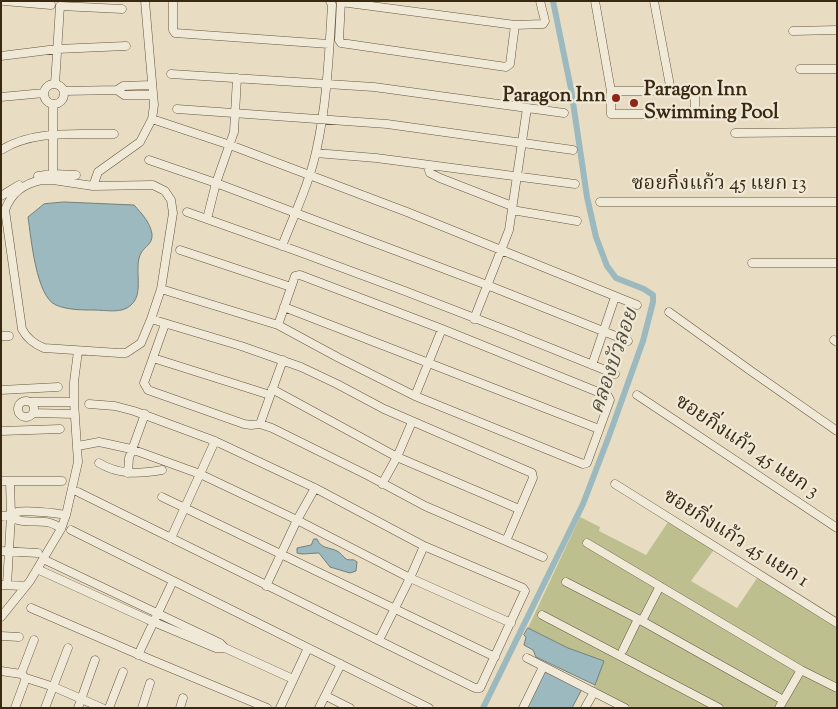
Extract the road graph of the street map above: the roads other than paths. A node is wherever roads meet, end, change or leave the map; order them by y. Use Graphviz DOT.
graph roads {
  1 [pos="4,1"];
  2 [pos="145,1"];
  3 [pos="174,1"];
  4 [pos="330,1"];
  5 [pos="540,1"];
  6 [pos="595,1"];
  7 [pos="654,1"];
  8 [pos="25,2"];
  9 [pos="341,2"];
  10 [pos="51,5"];
  11 [pos="122,9"];
  12 [pos="515,25"];
  13 [pos="837,30"];
  14 [pos="794,31"];
  15 [pos="329,44"];
  16 [pos="126,46"];
  17 [pos="57,48"];
  18 [pos="1,56"];
  19 [pos="800,69"];
  20 [pos="837,69"];
  21 [pos="171,74"];
  22 [pos="237,78"];
  23 [pos="55,84"];
  24 [pos="326,84"];
  25 [pos="151,85"];
  26 [pos="117,90"];
  27 [pos="64,91"];
  28 [pos="611,91"];
  29 [pos="671,91"];
  30 [pos="44,93"];
  31 [pos="153,95"];
  32 [pos="12,96"];
  33 [pos="1,98"];
  34 [pos="1,103"];
  35 [pos="53,104"];
  36 [pos="527,108"];
  37 [pos="177,109"];
  38 [pos="235,113"];
  39 [pos="564,113"];
  40 [pos="152,119"];
  41 [pos="322,119"];
  42 [pos="837,132"];
  43 [pos="736,133"];
  44 [pos="114,134"];
  45 [pos="53,135"];
  46 [pos="522,142"];
  47 [pos="230,145"];
  48 [pos="1,150"];
  49 [pos="573,150"];
  50 [pos="316,153"];
  51 [pos="149,160"];
  52 [pos="427,165"];
  53 [pos="53,174"];
  54 [pos="309,174"];
  55 [pos="76,175"];
  56 [pos="517,176"];
  57 [pos="216,183"];
  58 [pos="575,184"];
  59 [pos="93,186"];
  60 [pos="1,196"];
  61 [pos="600,202"];
  62 [pos="837,202"];
  63 [pos="512,208"];
  64 [pos="187,212"];
  65 [pos="295,213"];
  66 [pos="207,219"];
  67 [pos="577,221"];
  68 [pos="282,246"];
  69 [pos="501,249"];
  70 [pos="180,250"];
  71 [pos="2,261"];
  72 [pos="11,261"];
  73 [pos="752,263"];
  74 [pos="837,263"];
  75 [pos="487,285"];
  76 [pos="291,287"];
  77 [pos="161,289"];
  78 [pos="615,296"];
  79 [pos="636,305"];
  80 [pos="284,307"];
  81 [pos="669,312"];
  82 [pos="474,318"];
  83 [pos="151,319"];
  84 [pos="165,324"];
  85 [pos="278,325"];
  86 [pos="442,329"];
  87 [pos="604,332"];
  88 [pos="628,342"];
  89 [pos="78,351"];
  90 [pos="153,358"];
  91 [pos="283,360"];
  92 [pos="428,362"];
  93 [pos="592,365"];
  94 [pos="615,374"];
  95 [pos="58,387"];
  96 [pos="26,389"];
  97 [pos="1,390"];
  98 [pos="271,392"];
  99 [pos="637,395"];
  100 [pos="415,396"];
  101 [pos="28,402"];
  102 [pos="74,402"];
  103 [pos="89,404"];
  104 [pos="75,414"];
  105 [pos="145,414"];
  106 [pos="30,415"];
  107 [pos="412,422"];
  108 [pos="260,424"];
  109 [pos="60,429"];
  110 [pos="599,429"];
  111 [pos="27,430"];
  112 [pos="1,431"];
  113 [pos="837,431"];
  114 [pos="215,441"];
  115 [pos="78,446"];
  116 [pos="132,449"];
  117 [pos="397,457"];
  118 [pos="98,464"];
  119 [pos="162,470"];
  120 [pos="128,473"];
  121 [pos="200,474"];
  122 [pos="1,481"];
  123 [pos="10,481"];
  124 [pos="62,482"];
  125 [pos="382,484"];
  126 [pos="615,484"];
  127 [pos="315,488"];
  128 [pos="78,492"];
  129 [pos="162,497"];
  130 [pos="185,508"];
  131 [pos="519,509"];
  132 [pos="66,515"];
  133 [pos="1,516"];
  134 [pos="11,516"];
  135 [pos="297,520"];
  136 [pos="837,528"];
  137 [pos="60,529"];
  138 [pos="71,530"];
  139 [pos="171,538"];
  140 [pos="506,541"];
  141 [pos="587,543"];
  142 [pos="424,546"];
  143 [pos="5,551"];
  144 [pos="281,555"];
  145 [pos="40,556"];
  146 [pos="543,557"];
  147 [pos="37,570"];
  148 [pos="410,578"];
  149 [pos="173,581"];
  150 [pos="566,582"];
  151 [pos="4,585"];
  152 [pos="22,586"];
  153 [pos="266,586"];
  154 [pos="660,586"];
  155 [pos="31,608"];
  156 [pos="394,609"];
  157 [pos="158,613"];
  158 [pos="542,614"];
  159 [pos="1,617"];
  160 [pos="640,620"];
  161 [pos="154,622"];
  162 [pos="511,623"];
  163 [pos="837,624"];
  164 [pos="1,636"];
  165 [pos="19,637"];
  166 [pos="34,640"];
  167 [pos="379,640"];
  168 [pos="68,648"];
  169 [pos="225,648"];
  170 [pos="308,648"];
  171 [pos="623,650"];
  172 [pos="138,655"];
  173 [pos="495,657"];
  174 [pos="526,658"];
  175 [pos="95,660"];
  176 [pos="340,664"];
  177 [pos="544,667"];
  178 [pos="1,670"];
  179 [pos="801,670"];
  180 [pos="123,672"];
  181 [pos="23,676"];
  182 [pos="293,679"];
  183 [pos="150,683"];
  184 [pos="54,687"];
  185 [pos="837,688"];
  186 [pos="594,692"];
  187 [pos="183,698"];
  188 [pos="330,698"];
  189 [pos="81,699"];
  190 [pos="781,704"];
  191 [pos="15,708"];
  192 [pos="46,708"];
  193 [pos="78,708"];
  194 [pos="102,708"];
  195 [pos="110,708"];
  196 [pos="142,708"];
  197 [pos="180,708"];
  198 [pos="267,708"];
  199 [pos="280,708"];
  200 [pos="318,708"];
  201 [pos="350,708"];
  202 [pos="429,708"];
  203 [pos="523,708"];
  204 [pos="585,708"];
  205 [pos="625,708"];
  206 [pos="719,708"];
  1 -- 8 [label="street"];
  2 -- 25 [label="street"];
  3 -- 15 [label="street"];
  4 -- 15 [label="street"];
  5 -- 12 [label="street"];
  6 -- 28 [label="street"];
  7 -- 29 [label="street"];
  8 -- 10 [label="street"];
  9 -- 12 [label="street"];
  9 -- 12 [label="street"];
  11 -- 17 [label="street"];
  13 -- 14 [label="street"];
  15 -- 24 [label="street"];
  16 -- 17 [label="street"];
  17 -- 18 [label="street"];
  17 -- 23 [label="street"];
  19 -- 20 [label="street"];
  21 -- 22 [label="street"];
  22 -- 24 [label="street"];
  22 -- 38 [label="street"];
  23 -- 27 [label="street"];
  23 -- 30 [label="street"];
  24 -- 36 [label="street"];
  24 -- 41 [label="street"];
  25 -- 26 [label="street"];
  25 -- 31 [label="street"];
  26 -- 27 [label="street"];
  26 -- 31 [label="street"];
  27 -- 35 [label="street"];
  28 -- 29 [label="street"];
  28 -- 29 [label="street"];
  30 -- 32 [label="street"];
  30 -- 35 [label="street"];
  31 -- 40 [label="street"];
  32 -- 33 [label="street"];
  32 -- 34 [label="street"];
  35 -- 45 [label="street"];
  36 -- 39 [label="street"];
  36 -- 46 [label="street"];
  37 -- 38 [label="street"];
  38 -- 41 [label="street"];
  38 -- 47 [label="street"];
  40 -- 47 [label="street"];
  40 -- 59 [label="street"];
  41 -- 46 [label="street"];
  41 -- 50 [label="street"];
  42 -- 43 [label="street"];
  44 -- 45 [label="street"];
  45 -- 48 [label="street"];
  45 -- 53 [label="street"];
  46 -- 49 [label="street"];
  46 -- 56 [label="street"];
  47 -- 54 [label="street"];
  47 -- 57 [label="street"];
  50 -- 52 [label="street"];
  50 -- 54 [label="street"];
  51 -- 57 [label="street"];
  52 -- 56 [label="street"];
  52 -- 63 [label="street"];
  53 -- 55 [label="street"];
  53 -- 60 [label="street"];
  54 -- 65 [label="street"];
  54 -- 69 [label="street"];
  56 -- 58 [label="street"];
  56 -- 63 [label="street"];
  57 -- 65 [label="street"];
  57 -- 66 [label="street"];
  59 -- 72 [label="street"];
  59 -- 77 [label="street"];
  61 -- 62 [label="street, ซอยกิ่งแก้ว 45 แยก 13"];
  63 -- 67 [label="street"];
  63 -- 69 [label="street"];
  64 -- 66 [label="street"];
  65 -- 68 [label="street"];
  65 -- 75 [label="street"];
  66 -- 68 [label="street"];
  68 -- 82 [label="street"];
  69 -- 75 [label="street"];
  69 -- 78 [label="street"];
  70 -- 76 [label="street"];
  71 -- 72 [label="street"];
  72 -- 89 [label="street"];
  73 -- 74 [label="street"];
  75 -- 82 [label="street"];
  75 -- 87 [label="street"];
  76 -- 80 [label="street"];
  76 -- 86 [label="street"];
  77 -- 83 [label="street"];
  77 -- 85 [label="street"];
  78 -- 79 [label="street"];
  78 -- 87 [label="street"];
  80 -- 85 [label="street"];
  80 -- 92 [label="street"];
  81 -- 113 [label="street"];
  82 -- 93 [label="street"];
  83 -- 84 [label="street"];
  83 -- 89 [label="street"];
  84 -- 90 [label="street"];
  84 -- 91 [label="street"];
  85 -- 100 [label="street"];
  86 -- 92 [label="street"];
  86 -- 110 [label="street"];
  87 -- 88 [label="street"];
  87 -- 93 [label="street"];
  89 -- 102 [label="street"];
  90 -- 98 [label="street"];
  90 -- 108 [label="street"];
  91 -- 98 [label="street"];
  91 -- 107 [label="street"];
  92 -- 100 [label="street"];
  92 -- 110 [label="street"];
  93 -- 94 [label="street"];
  95 -- 96 [label="street"];
  96 -- 97 [label="street"];
  96 -- 101 [label="street"];
  98 -- 108 [label="street"];
  98 -- 117 [label="street"];
  99 -- 136 [label="street, ซอยกิ่งแก้ว 45 แยก 3"];
  100 -- 110 [label="street"];
  101 -- 102 [label="street"];
  101 -- 106 [label="street"];
  101 -- 106 [label="street"];
  102 -- 104 [label="street"];
  103 -- 105 [label="street"];
  104 -- 106 [label="street"];
  104 -- 115 [label="street"];
  105 -- 114 [label="street"];
  105 -- 116 [label="street"];
  106 -- 111 [label="street"];
  107 -- 117 [label="street"];
  107 -- 131 [label="street"];
  108 -- 125 [label="street"];
  109 -- 111 [label="street"];
  111 -- 112 [label="street"];
  114 -- 121 [label="street"];
  114 -- 127 [label="street"];
  115 -- 116 [label="street"];
  115 -- 132 [label="street"];
  116 -- 120 [label="street"];
  116 -- 121 [label="street"];
  117 -- 125 [label="street"];
  117 -- 131 [label="street"];
  118 -- 120 [label="street"];
  119 -- 120 [label="street"];
  121 -- 130 [label="street"];
  121 -- 135 [label="street"];
  122 -- 123 [label="street"];
  123 -- 124 [label="street"];
  123 -- 134 [label="street"];
  125 -- 140 [label="street"];
  126 -- 163 [label="street, ซอยกิ่งแก้ว 45 แยก 1"];
  127 -- 135 [label="street"];
  127 -- 142 [label="street"];
  128 -- 139 [label="street"];
  129 -- 130 [label="street"];
  130 -- 139 [label="street"];
  130 -- 144 [label="street"];
  131 -- 140 [label="street"];
  132 -- 134 [label="street"];
  132 -- 137 [label="street"];
  133 -- 134 [label="street"];
  134 -- 137 [label="street"];
  134 -- 143 [label="street"];
  135 -- 144 [label="street"];
  135 -- 148 [label="street"];
  137 -- 145 [label="street"];
  138 -- 149 [label="street"];
  139 -- 153 [label="street"];
  140 -- 146 [label="street"];
  141 -- 154 [label="street"];
  142 -- 148 [label="street"];
  142 -- 162 [label="street"];
  143 -- 145 [label="street"];
  143 -- 151 [label="street"];
  144 -- 153 [label="street"];
  144 -- 156 [label="street"];
  145 -- 147 [label="street"];
  145 -- 157 [label="street"];
  147 -- 159 [label="street"];
  147 -- 161 [label="street"];
  148 -- 156 [label="street"];
  148 -- 162 [label="street"];
  149 -- 157 [label="street"];
  149 -- 170 [label="street"];
  150 -- 160 [label="street"];
  151 -- 152 [label="street"];
  153 -- 167 [label="street"];
  154 -- 160 [label="street"];
  154 -- 179 [label="street"];
  155 -- 172 [label="street"];
  156 -- 167 [label="street"];
  156 -- 173 [label="street"];
  157 -- 161 [label="street"];
  157 -- 169 [label="street"];
  158 -- 206 [label="street"];
  160 -- 171 [label="street"];
  160 -- 190 [label="street"];
  161 -- 169 [label="street"];
  161 -- 172 [label="street"];
  162 -- 173 [label="street"];
  164 -- 165 [label="street"];
  166 -- 181 [label="street"];
  167 -- 173 [label="street"];
  168 -- 184 [label="street"];
  169 -- 182 [label="street"];
  170 -- 176 [label="street"];
  170 -- 182 [label="street"];
  172 -- 198 [label="street"];
  174 -- 177 [label="street"];
  175 -- 189 [label="street"];
  176 -- 200 [label="street"];
  176 -- 202 [label="street"];
  177 -- 186 [label="street"];
  177 -- 203 [label="street"];
  178 -- 181 [label="street"];
  179 -- 185 [label="street"];
  179 -- 190 [label="street"];
  180 -- 195 [label="street"];
  181 -- 184 [label="street"];
  181 -- 191 [label="street"];
  182 -- 199 [label="street"];
  183 -- 196 [label="street"];
  184 -- 189 [label="street"];
  184 -- 192 [label="street"];
  186 -- 204 [label="street"];
  186 -- 205 [label="street"];
  187 -- 197 [label="street"];
  188 -- 201 [label="street"];
  189 -- 193 [label="street"];
  189 -- 194 [label="street"];
}
